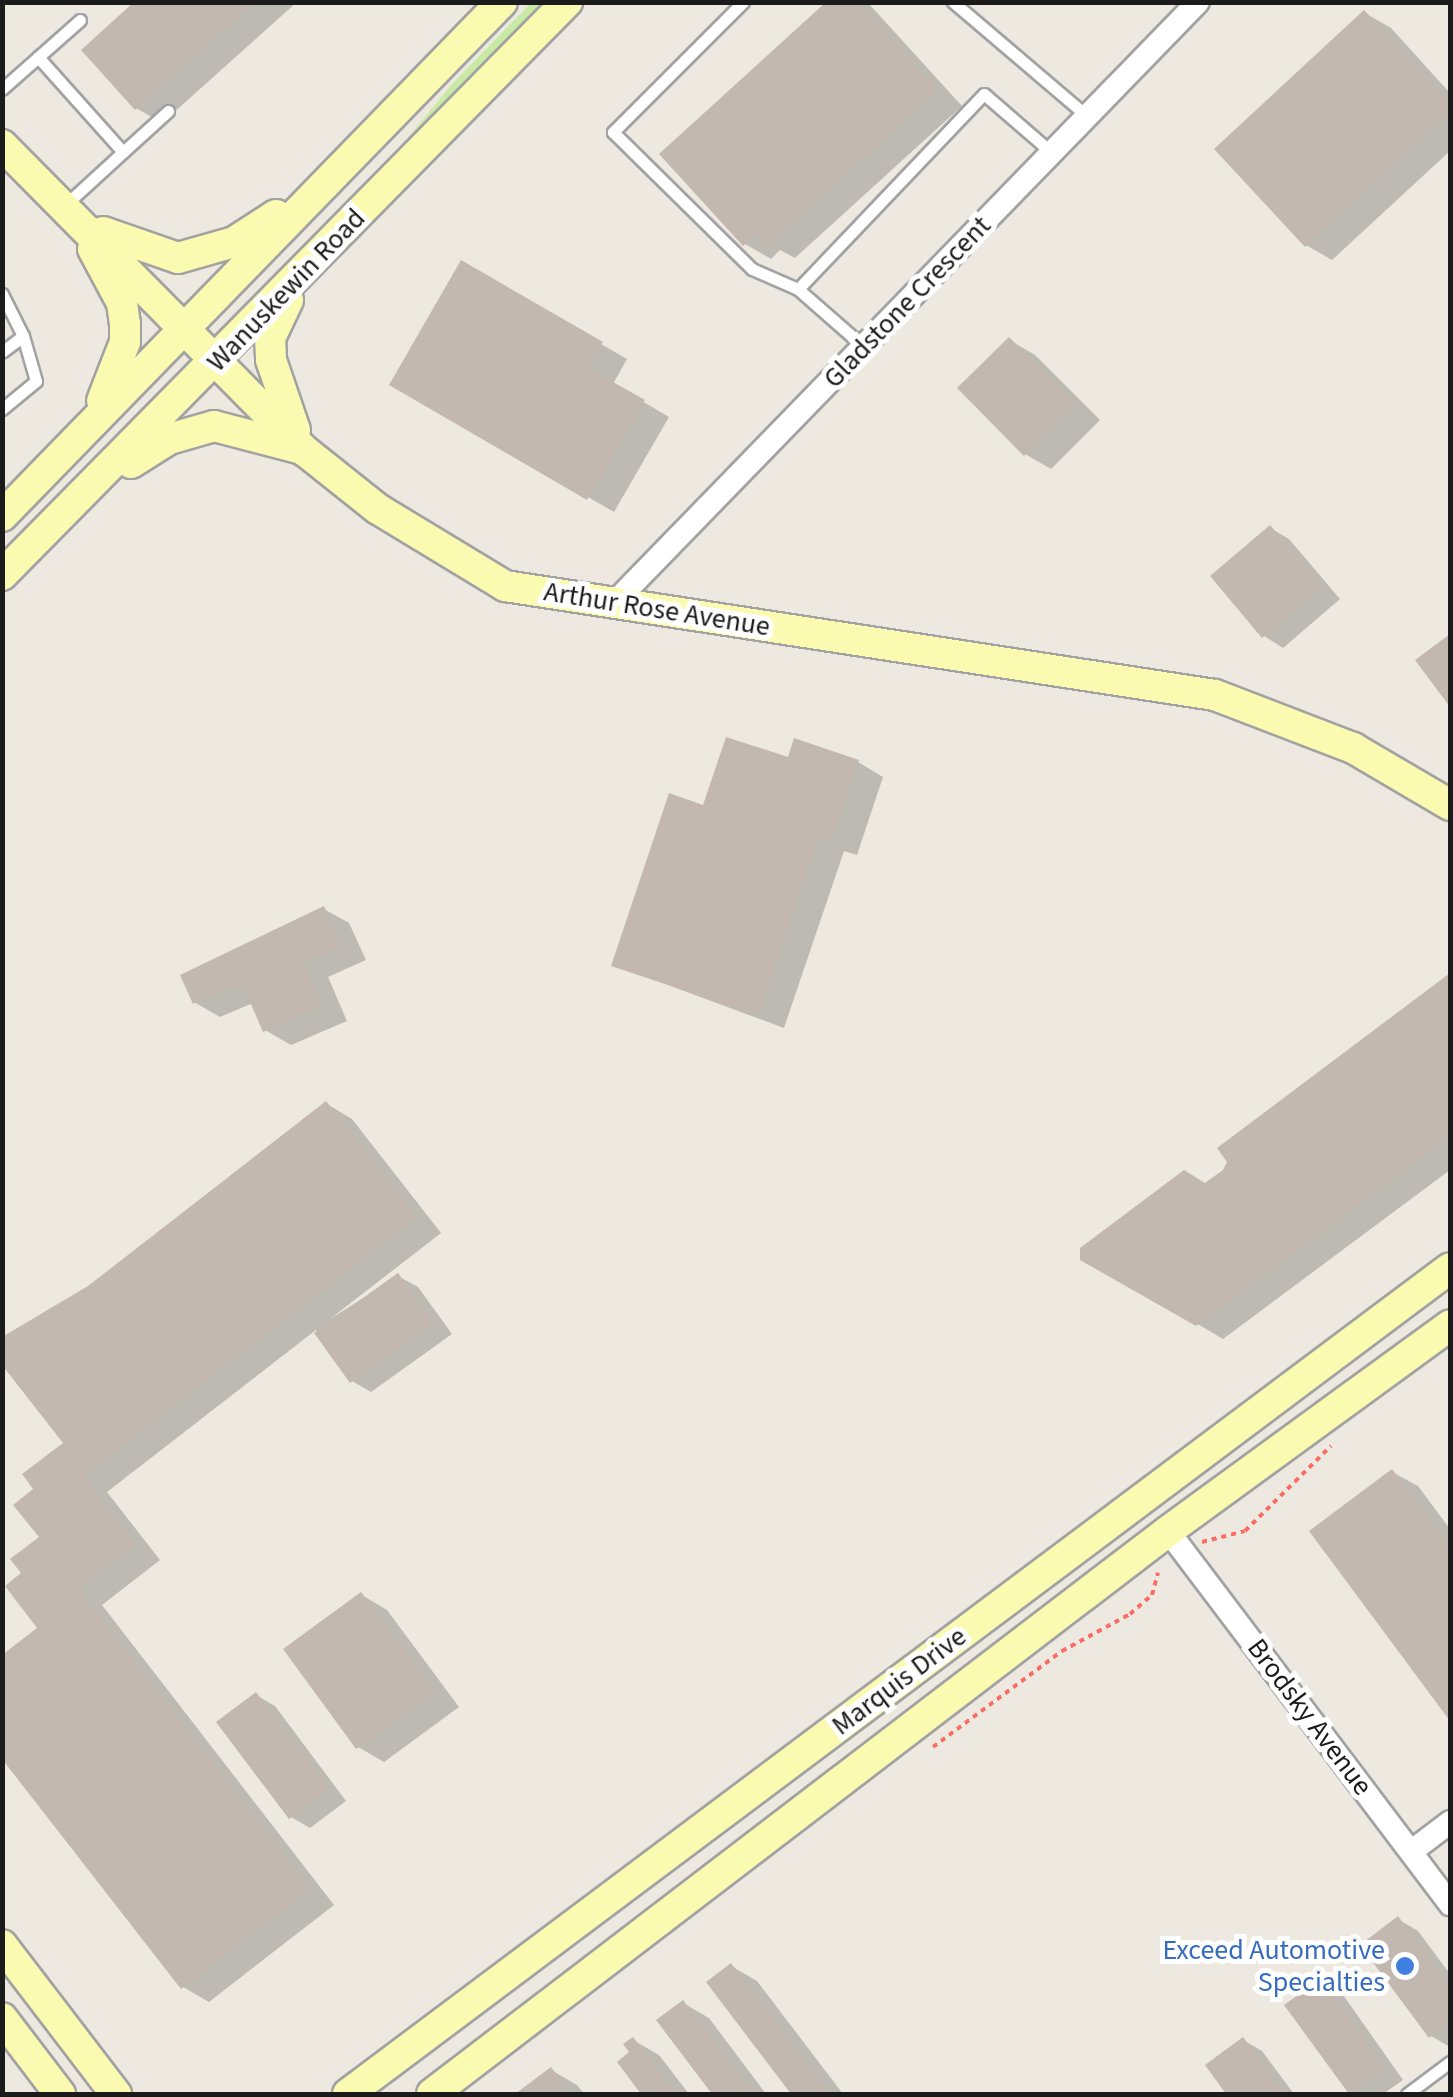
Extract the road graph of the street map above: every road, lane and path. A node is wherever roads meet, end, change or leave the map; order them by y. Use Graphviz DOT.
graph roads {
  1 [pos="502,2"];
  2 [pos="567,2"];
  3 [pos="743,2"];
  4 [pos="953,2"];
  5 [pos="1198,2"];
  6 [pos="80,20"];
  7 [pos="38,57"];
  8 [pos="2,89"];
  9 [pos="168,110"];
  10 [pos="1088,116"];
  11 [pos="2,145"];
  12 [pos="122,152"];
  13 [pos="1052,153"];
  14 [pos="315,191"];
  15 [pos="69,211"];
  16 [pos="317,258"];
  17 [pos="798,289"];
  18 [pos="2,294"];
  19 [pos="186,326"];
  20 [pos="23,336"];
  21 [pos="864,347"];
  22 [pos="2,352"];
  23 [pos="218,360"];
  24 [pos="2,409"];
  25 [pos="91,425"];
  26 [pos="305,451"];
  27 [pos="2,516"];
  28 [pos="55,518"];
  29 [pos="2,575"];
  30 [pos="616,601"];
  31 [pos="1449,803"];
  32 [pos="1450,1268"];
  33 [pos="1450,1325"];
  34 [pos="1337,1441"];
  35 [pos="1175,1541"];
  36 [pos="922,1754"];
  37 [pos="1450,1822"];
  38 [pos="1412,1851"];
  39 [pos="1450,1904"];
  40 [pos="2,1945"];
  41 [pos="2,2018"];
  42 [pos="1450,2062"];
  43 [pos="348,2093"];
  44 [pos="60,2094"];
  45 [pos="116,2094"];
  46 [pos="432,2094"];
  47 [pos="1407,2094"];
  1 -- 14 [label="main road, Wanuskewin Road"];
  2 -- 16 [label="main road, Wanuskewin Road"];
  3 -- 17 [label="lane"];
  4 -- 10 [label="lane"];
  5 -- 10 [label="street, Gladstone Crescent"];
  6 -- 7 [label="lane"];
  7 -- 8 [label="lane"];
  7 -- 12 [label="lane"];
  9 -- 12 [label="lane"];
  10 -- 13 [label="street, Gladstone Crescent"];
  11 -- 15 [label="main road, Arthur Rose Avenue"];
  12 -- 15 [label="lane"];
  13 -- 17 [label="lane"];
  13 -- 21 [label="street, Gladstone Crescent"];
  14 -- 15 [label="main road"];
  14 -- 19 [label="main road, Wanuskewin Road"];
  15 -- 19 [label="main road, Arthur Rose Avenue"];
  15 -- 25 [label="main road"];
  16 -- 23 [label="main road, Wanuskewin Road"];
  16 -- 26 [label="main road"];
  17 -- 21 [label="lane"];
  18 -- 20 [label="lane"];
  19 -- 23 [label="main road, Arthur Rose Avenue"];
  19 -- 25 [label="main road, Wanuskewin Road"];
  20 -- 22 [label="lane"];
  20 -- 24 [label="lane"];
  21 -- 30 [label="street, Gladstone Crescent"];
  23 -- 26 [label="main road, Arthur Rose Avenue"];
  23 -- 28 [label="main road, Wanuskewin Road"];
  25 -- 27 [label="main road, Wanuskewin Road"];
  26 -- 28 [label="main road"];
  26 -- 30 [label="main road, Arthur Rose Avenue"];
  28 -- 29 [label="main road, Wanuskewin Road"];
  30 -- 31 [label="main road, Arthur Rose Avenue"];
  32 -- 43 [label="main road, Marquis Drive"];
  33 -- 35 [label="main road, Marquis Drive"];
  34 -- 35 [label="path"];
  35 -- 36 [label="path"];
  35 -- 38 [label="street, Brodsky Avenue"];
  35 -- 46 [label="main road, Marquis Drive"];
  37 -- 38 [label="street"];
  38 -- 39 [label="street, Brodsky Avenue"];
  40 -- 45 [label="main road"];
  41 -- 44 [label="main road"];
  42 -- 47 [label="lane"];
}
